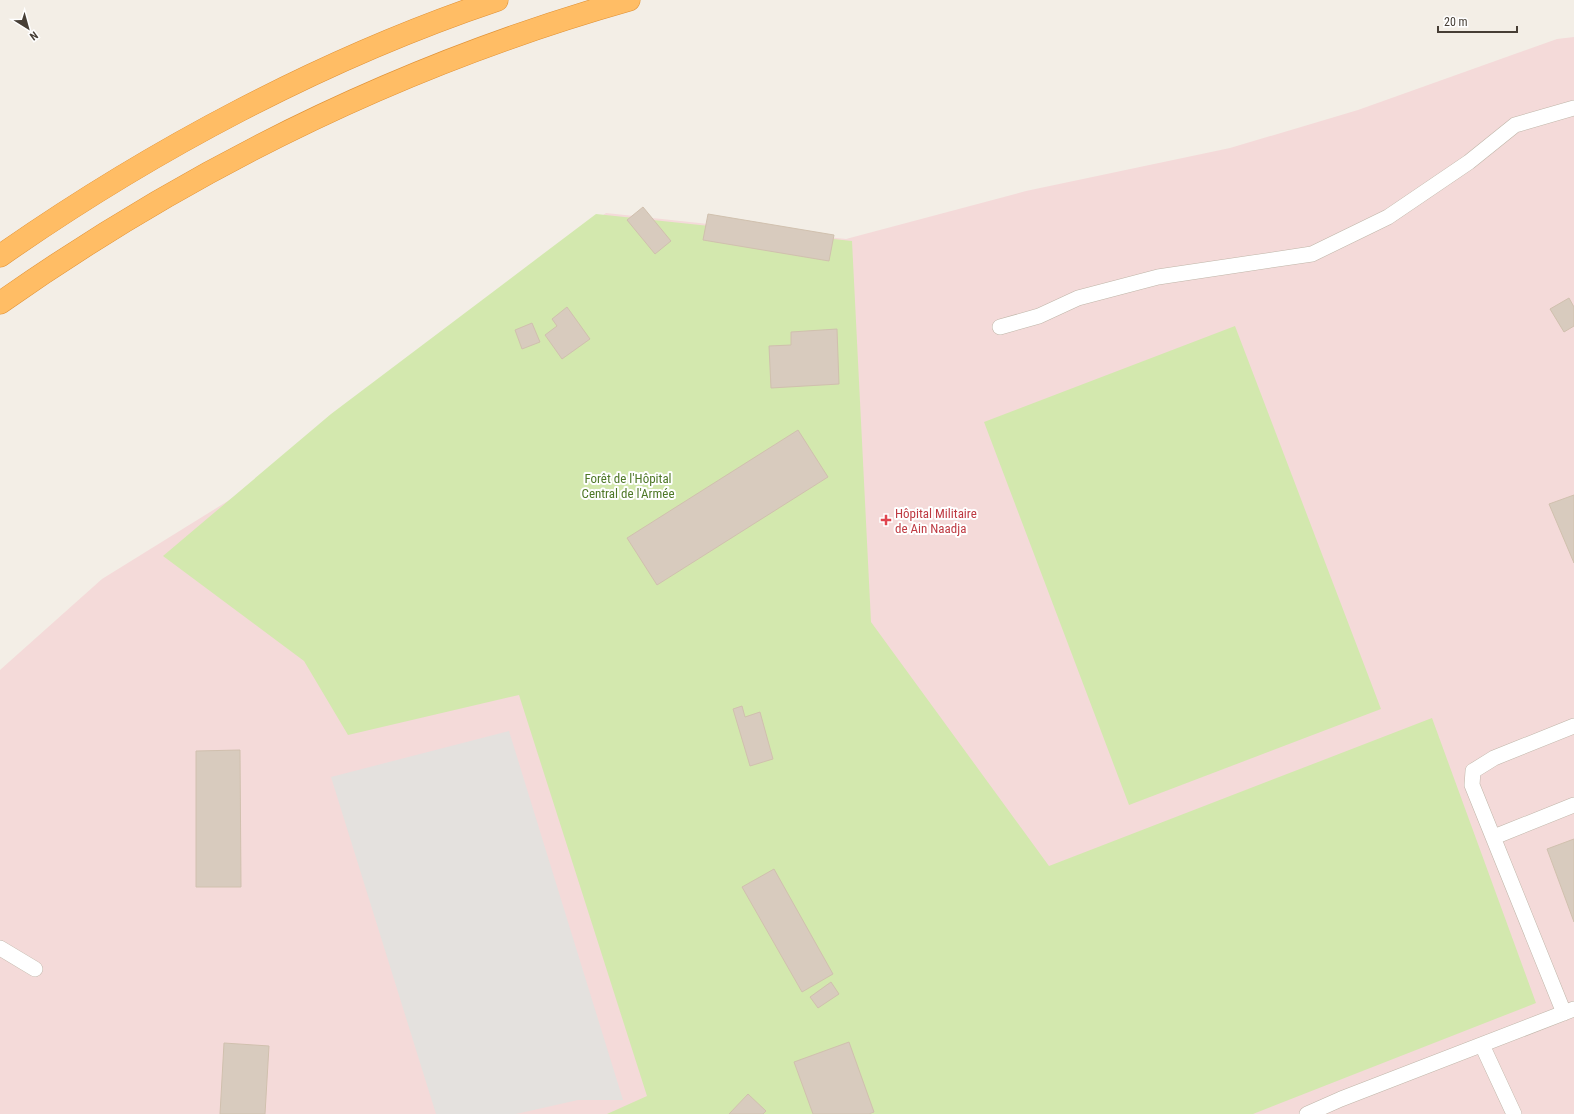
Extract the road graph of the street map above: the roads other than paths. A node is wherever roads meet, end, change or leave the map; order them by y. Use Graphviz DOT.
graph roads {
  1 [pos="498,0"];
  2 [pos="629,0"];
  3 [pos="1574,108"];
  4 [pos="10,245"];
  5 [pos="0,256"];
  6 [pos="0,303"];
  7 [pos="1000,327"];
  8 [pos="1574,726"];
  9 [pos="1574,805"];
  10 [pos="1494,837"];
  11 [pos="0,948"];
  12 [pos="35,969"];
  13 [pos="1569,1011"];
  14 [pos="1482,1045"];
  15 [pos="1308,1114"];
  16 [pos="1514,1114"];
  1 -- 4 [label="highway"];
  2 -- 6 [label="highway"];
  3 -- 7 [label="lane"];
  4 -- 5 [label="highway"];
  8 -- 10 [label="lane"];
  9 -- 10 [label="lane"];
  10 -- 13 [label="lane"];
  11 -- 12 [label="lane"];
  13 -- 14 [label="lane"];
  14 -- 15 [label="lane"];
  14 -- 16 [label="lane"];
}
